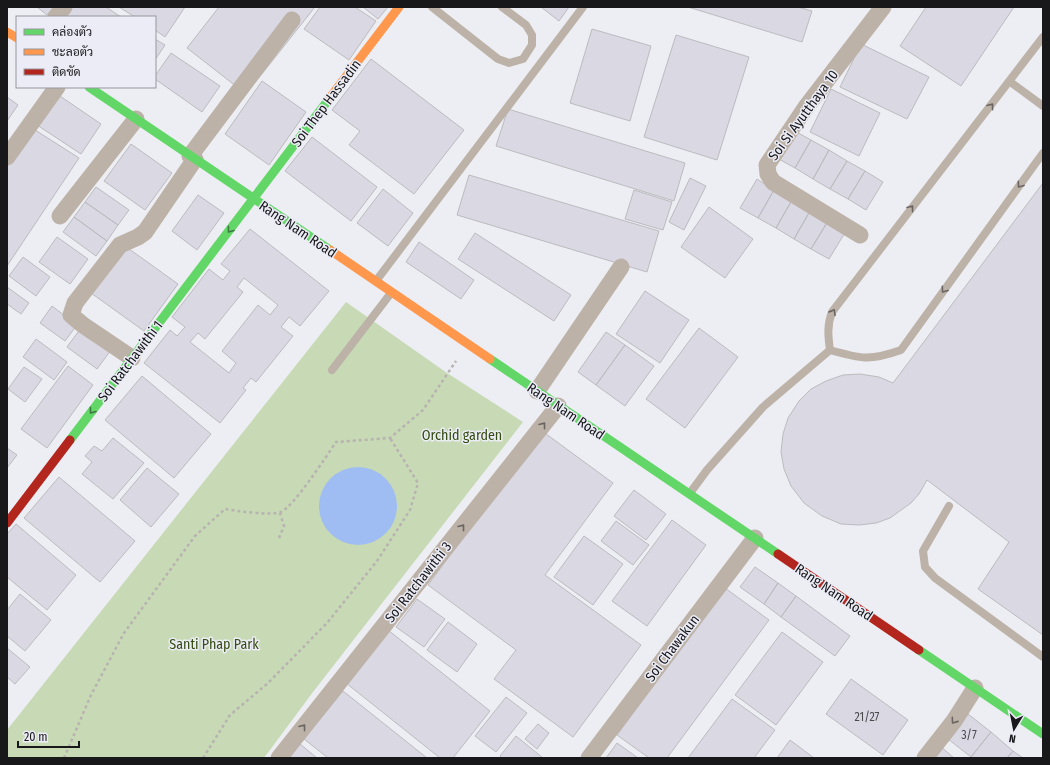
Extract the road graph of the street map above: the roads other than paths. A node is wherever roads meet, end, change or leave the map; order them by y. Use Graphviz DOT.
graph roads {
  1 [pos="64,7"];
  2 [pos="399,7"];
  3 [pos="432,7"];
  4 [pos="502,7"];
  5 [pos="582,7"];
  6 [pos="883,7"];
  7 [pos="57,16"];
  8 [pos="292,20"];
  9 [pos="7,32"];
  10 [pos="16,37"];
  11 [pos="1043,37"];
  12 [pos="1010,81"];
  13 [pos="56,88"];
  14 [pos="91,88"];
  15 [pos="1043,106"];
  16 [pos="136,118"];
  17 [pos="1043,153"];
  18 [pos="7,157"];
  19 [pos="193,157"];
  20 [pos="253,198"];
  21 [pos="60,216"];
  22 [pos="860,235"];
  23 [pos="621,268"];
  24 [pos="376,282"];
  25 [pos="391,292"];
  26 [pos="830,350"];
  27 [pos="132,358"];
  28 [pos="332,370"];
  29 [pos="537,391"];
  30 [pos="558,406"];
  31 [pos="689,494"];
  32 [pos="949,506"];
  33 [pos="7,523"];
  34 [pos="755,538"];
  35 [pos="1043,657"];
  36 [pos="975,688"];
  37 [pos="1043,734"];
  38 [pos="279,758"];
  39 [pos="589,758"];
  40 [pos="925,758"];
  1 -- 7 [label="street"];
  2 -- 20 [label="street, Soi Thep Hassadin"];
  3 -- 4 [label="lane"];
  5 -- 24 [label="lane"];
  6 -- 22 [label="street, Soi Si Ayutthaya 10"];
  8 -- 19 [label="street"];
  9 -- 10 [label="street"];
  11 -- 12 [label="lane"];
  12 -- 15 [label="lane"];
  26 -- 12 [label="lane, one-way"];
  13 -- 18 [label="street"];
  14 -- 16 [label="street, Rang Nam Road"];
  16 -- 19 [label="street, Rang Nam Road"];
  16 -- 21 [label="street"];
  17 -- 26 [label="lane, one-way"];
  19 -- 20 [label="street, Rang Nam Road"];
  19 -- 27 [label="street"];
  20 -- 24 [label="street, Rang Nam Road"];
  20 -- 27 [label="street, Soi Ratchawithi 1, one-way"];
  23 -- 29 [label="street"];
  24 -- 25 [label="street, Rang Nam Road"];
  25 -- 28 [label="lane"];
  25 -- 29 [label="street, Rang Nam Road"];
  26 -- 31 [label="lane"];
  27 -- 33 [label="street, Soi Ratchawithi 1, one-way"];
  29 -- 30 [label="street, Rang Nam Road"];
  30 -- 31 [label="street, Rang Nam Road"];
  38 -- 30 [label="street, Soi Ratchawithi 3, one-way"];
  31 -- 34 [label="street, Rang Nam Road"];
  32 -- 35 [label="lane"];
  34 -- 36 [label="street, Rang Nam Road"];
  34 -- 39 [label="street, Soi Chawakun"];
  36 -- 37 [label="street, Rang Nam Road"];
  36 -- 40 [label="street, one-way"];
}
